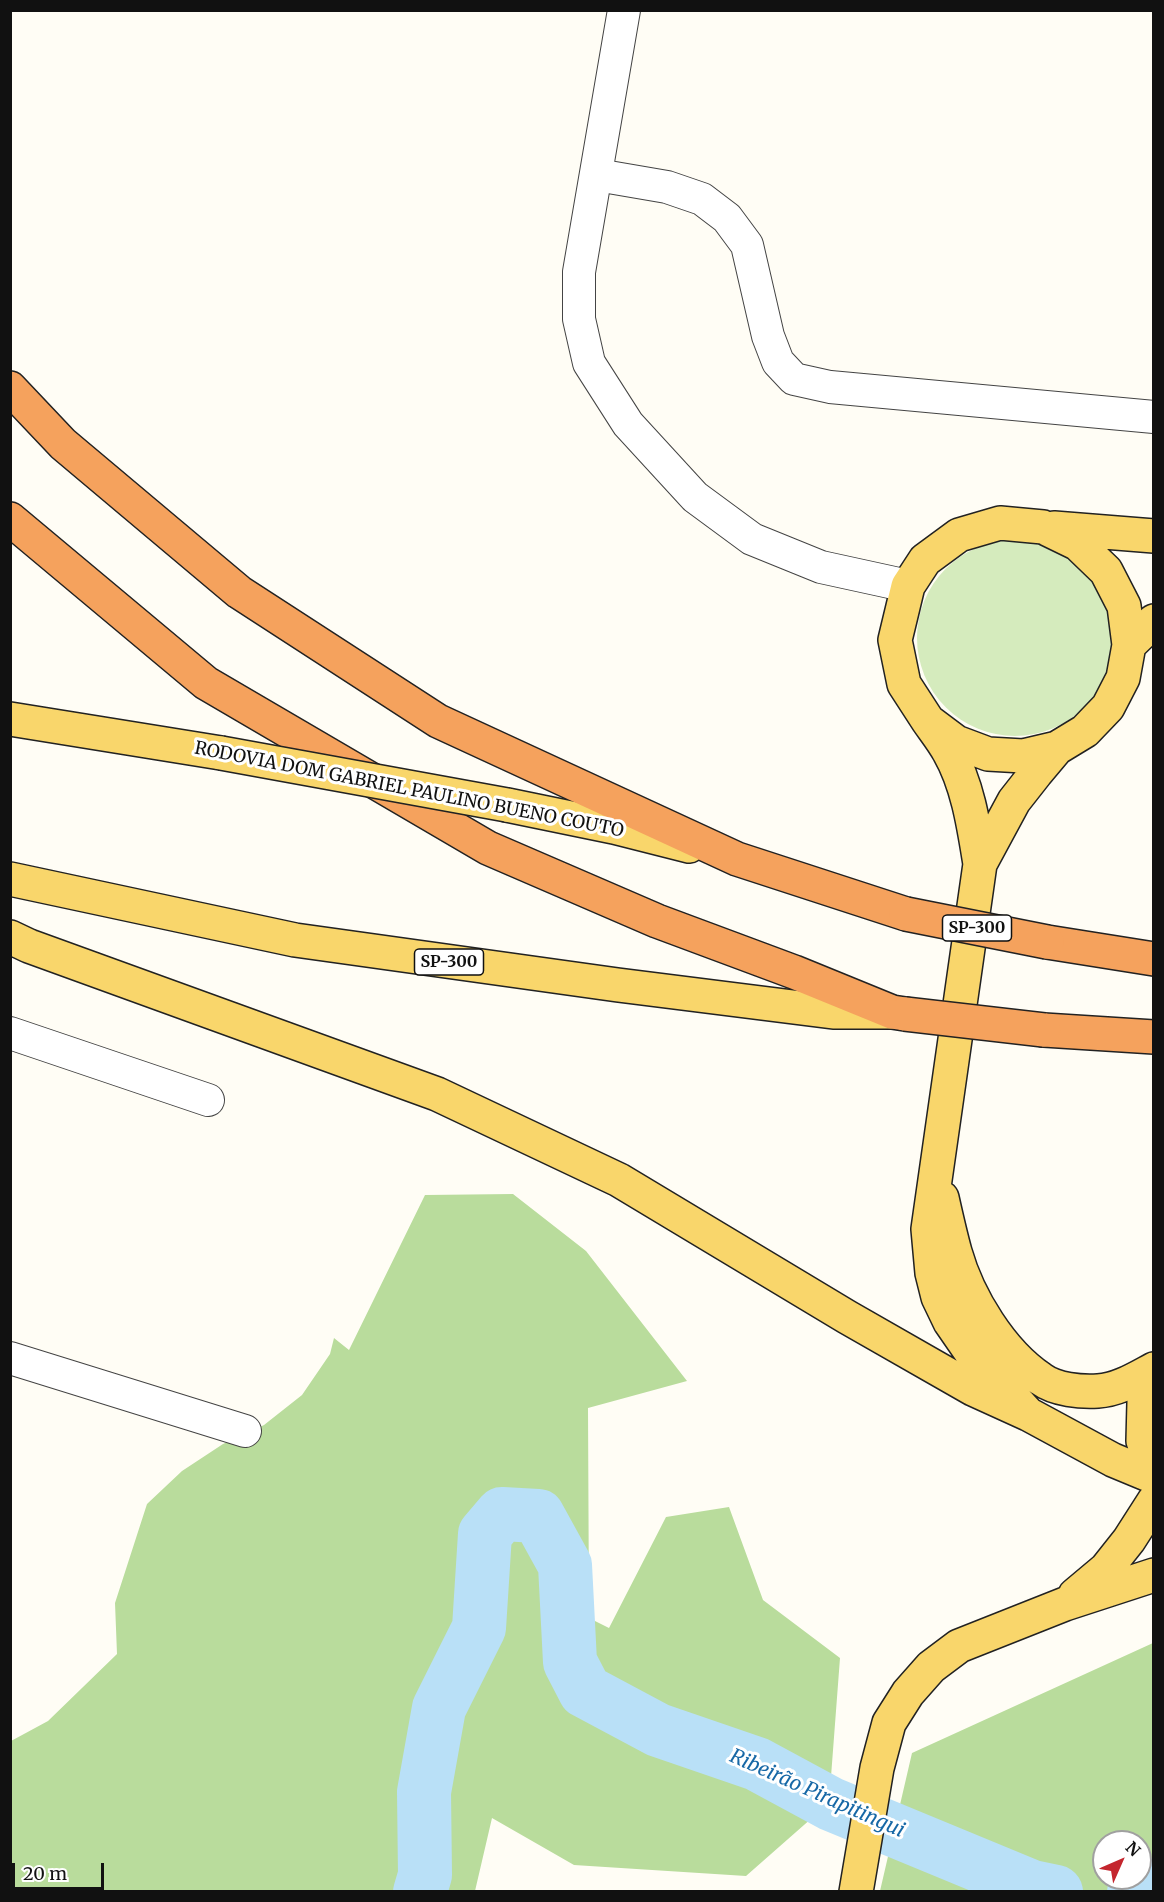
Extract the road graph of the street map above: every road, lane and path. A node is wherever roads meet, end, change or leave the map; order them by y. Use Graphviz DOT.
graph roads {
  1 [pos="624,10"];
  2 [pos="597,175"];
  3 [pos="10,388"];
  4 [pos="1154,417"];
  5 [pos="10,519"];
  6 [pos="1043,527"];
  7 [pos="1154,536"];
  8 [pos="908,586"];
  9 [pos="1154,621"];
  10 [pos="1129,645"];
  11 [pos="10,719"];
  12 [pos="928,721"];
  13 [pos="1057,748"];
  14 [pos="737,859"];
  15 [pos="980,864"];
  16 [pos="10,879"];
  17 [pos="10,937"];
  18 [pos="1154,959"];
  19 [pos="898,1013"];
  20 [pos="10,1033"];
  21 [pos="1154,1036"];
  22 [pos="208,1100"];
  23 [pos="936,1171"];
  24 [pos="10,1358"];
  25 [pos="1154,1369"];
  26 [pos="1154,1379"];
  27 [pos="1028,1414"];
  28 [pos="245,1431"];
  29 [pos="1154,1470"];
  30 [pos="1154,1477"];
  31 [pos="1154,1501"];
  32 [pos="1154,1575"];
  33 [pos="1065,1604"];
  34 [pos="858,1884"];
  1 -- 2 [label="street"];
  2 -- 4 [label="street"];
  2 -- 8 [label="street"];
  3 -- 14 [label="highway"];
  5 -- 19 [label="highway"];
  6 -- 7 [label="main road"];
  6 -- 8 [label="main road"];
  6 -- 10 [label="main road"];
  8 -- 12 [label="main road"];
  9 -- 10 [label="main road"];
  10 -- 13 [label="main road"];
  11 -- 14 [label="main road, RODOVIA DOM GABRIEL PAULINO BUENO COUTO / SP-300, bridge"];
  12 -- 13 [label="main road"];
  12 -- 15 [label="main road"];
  13 -- 15 [label="main road"];
  14 -- 18 [label="highway, RODOVIA DOM GABRIEL PAULINO BUENO COUTO / SP-300, bridge"];
  15 -- 23 [label="main road"];
  16 -- 19 [label="main road, SP-300"];
  17 -- 27 [label="main road"];
  19 -- 21 [label="highway, SP-300, bridge"];
  20 -- 22 [label="street"];
  23 -- 25 [label="main road"];
  23 -- 27 [label="main road"];
  24 -- 28 [label="street"];
  26 -- 29 [label="main road"];
  27 -- 30 [label="main road"];
  31 -- 33 [label="main road"];
  32 -- 33 [label="main road"];
  33 -- 34 [label="main road"];
}
